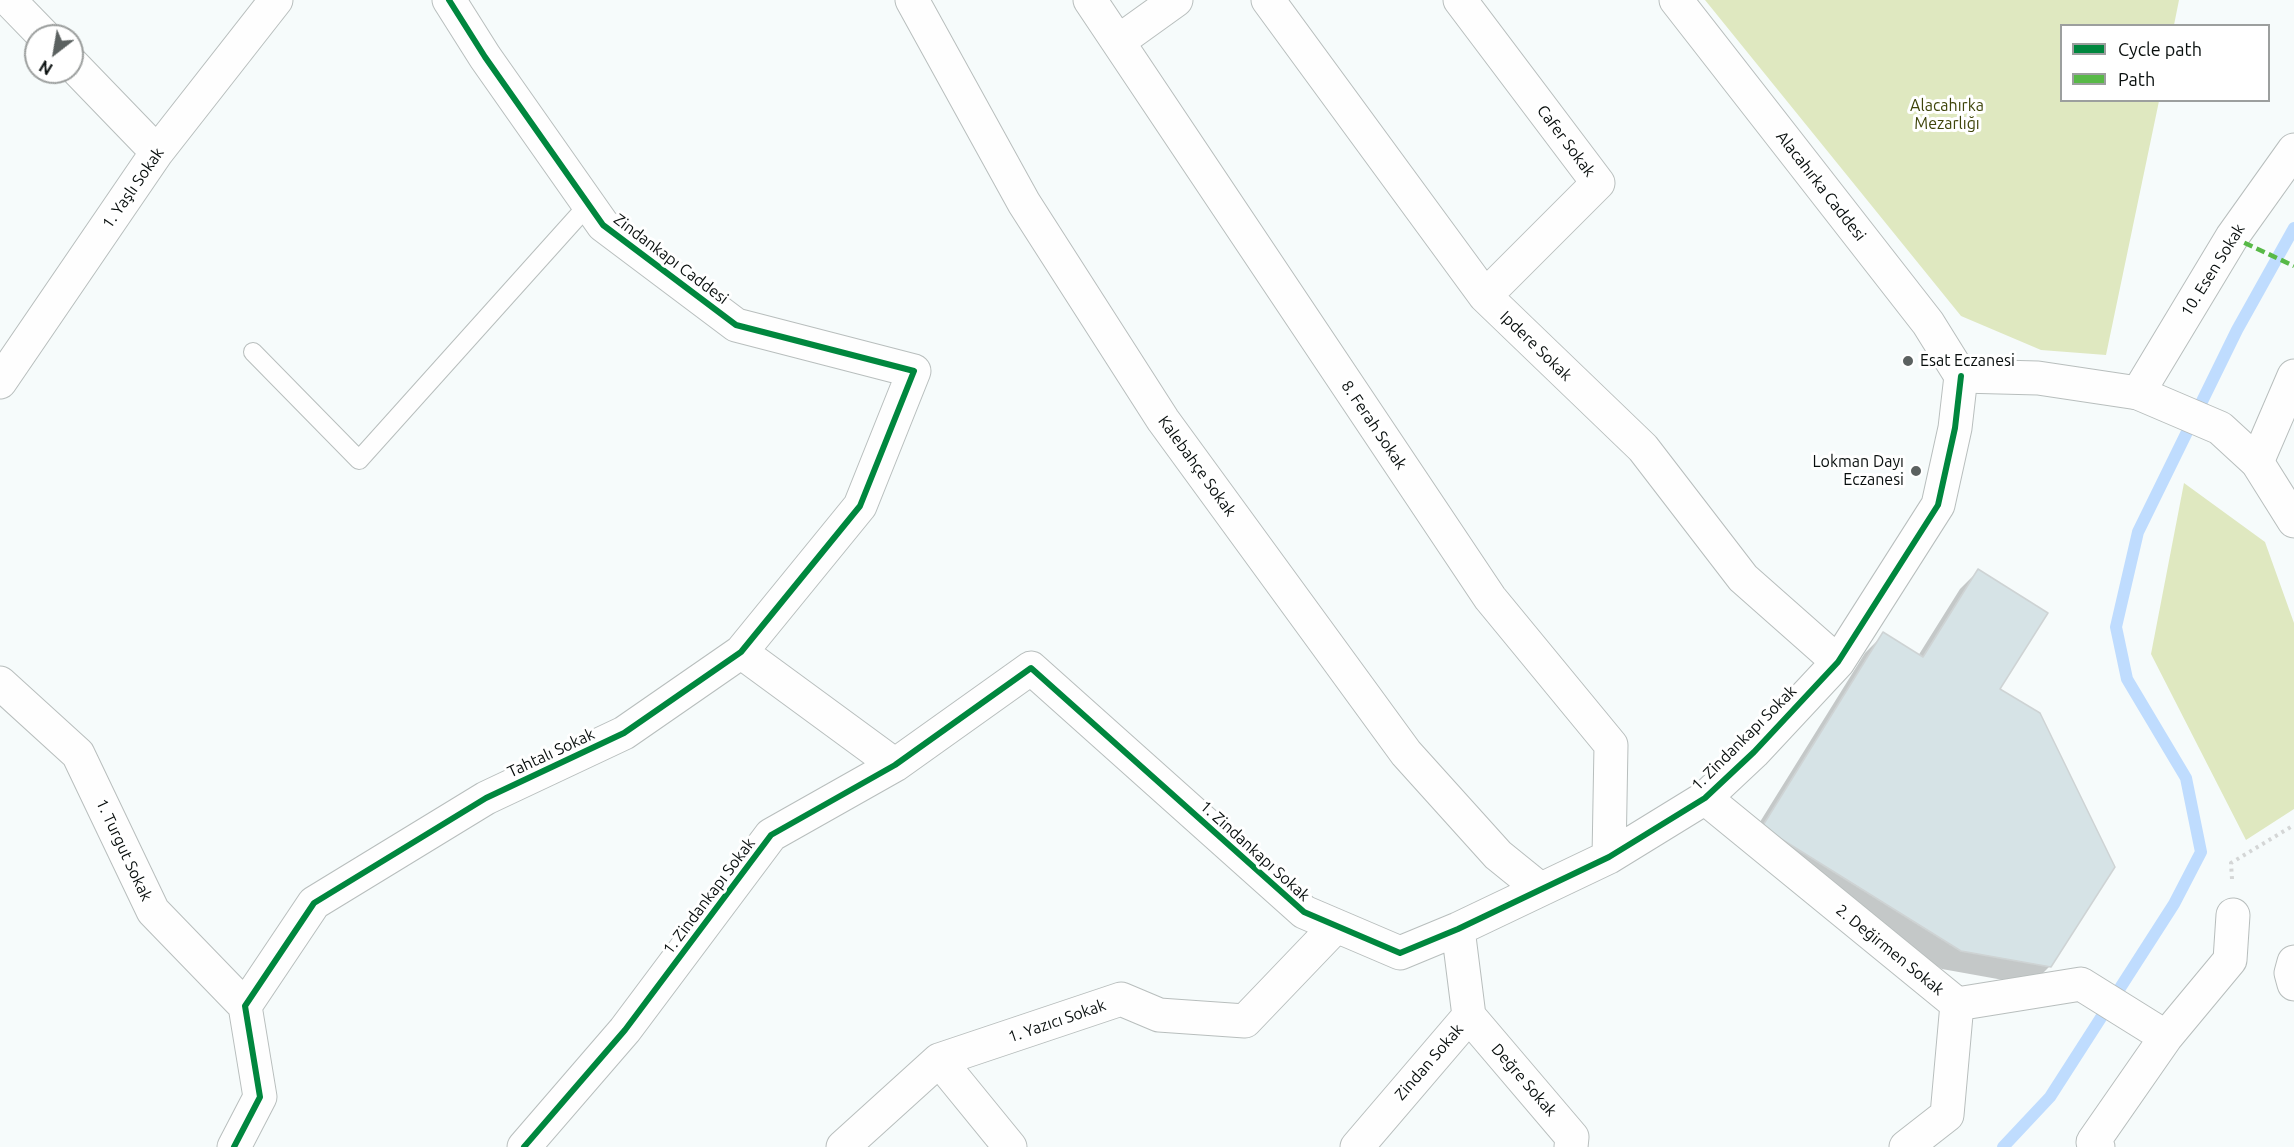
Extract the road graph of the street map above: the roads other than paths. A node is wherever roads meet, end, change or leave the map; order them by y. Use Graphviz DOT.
graph roads {
  1 [pos="9,0"];
  2 [pos="276,0"];
  3 [pos="449,0"];
  4 [pos="912,0"];
  5 [pos="1090,0"];
  6 [pos="1176,0"];
  7 [pos="1268,0"];
  8 [pos="1460,0"];
  9 [pos="1676,0"];
  10 [pos="32,24"];
  11 [pos="1119,40"];
  12 [pos="84,76"];
  13 [pos="2294,150"];
  14 [pos="158,152"];
  15 [pos="588,205"];
  16 [pos="1485,296"];
  17 [pos="253,352"];
  18 [pos="914,370"];
  19 [pos="1961,376"];
  20 [pos="2294,376"];
  21 [pos="0,382"];
  22 [pos="2138,393"];
  23 [pos="2257,462"];
  24 [pos="2294,520"];
  25 [pos="741,652"];
  26 [pos="1838,662"];
  27 [pos="3,692"];
  28 [pos="895,765"];
  29 [pos="1705,798"];
  30 [pos="1609,857"];
  31 [pos="1540,889"];
  32 [pos="2233,915"];
  33 [pos="1336,926"];
  34 [pos="1458,929"];
  35 [pos="2294,962"];
  36 [pos="2294,984"];
  37 [pos="1957,1004"];
  38 [pos="245,1006"];
  39 [pos="1469,1016"];
  40 [pos="2156,1030"];
  41 [pos="939,1060"];
  42 [pos="234,1147"];
  43 [pos="524,1147"];
  44 [pos="843,1147"];
  45 [pos="1011,1147"];
  46 [pos="1357,1147"];
  47 [pos="1571,1147"];
  48 [pos="1906,1147"];
  49 [pos="2098,1147"];
  1 -- 10 [label="street"];
  2 -- 14 [label="street, 1. Yaşlı Sokak"];
  3 -- 15 [label="street, Zindankapı Caddesi"];
  4 -- 31 [label="street, Kalebahçe Sokak"];
  5 -- 11 [label="street, 8. Ferah Sokak"];
  6 -- 11 [label="street"];
  7 -- 16 [label="street, Ipdere Sokak"];
  8 -- 16 [label="street, Cafer Sokak"];
  9 -- 19 [label="street, Alacahırka Caddesi"];
  11 -- 30 [label="street, 8. Ferah Sokak"];
  12 -- 14 [label="street"];
  13 -- 22 [label="street, 10. Esen Sokak"];
  14 -- 21 [label="street, 1. Yaşlı Sokak"];
  15 -- 17 [label="lane"];
  15 -- 18 [label="street, Zindankapı Caddesi"];
  16 -- 26 [label="street, Ipdere Sokak"];
  18 -- 25 [label="street, Tahtalı Sokak"];
  19 -- 22 [label="street"];
  19 -- 26 [label="street, 1. Zindankapı Sokak"];
  20 -- 23 [label="street"];
  22 -- 23 [label="street"];
  23 -- 24 [label="street"];
  25 -- 28 [label="street"];
  25 -- 38 [label="street, Tahtalı Sokak"];
  26 -- 29 [label="street, 1. Zindankapı Sokak"];
  27 -- 38 [label="street, 1. Turgut Sokak"];
  28 -- 33 [label="street, 1. Zindankapı Sokak"];
  28 -- 43 [label="street, 1. Zindankapı Sokak"];
  29 -- 30 [label="street, 1. Zindankapı Sokak"];
  29 -- 37 [label="street, 2. Değirmen Sokak"];
  30 -- 31 [label="street, 1. Zindankapı Sokak"];
  31 -- 34 [label="street, 1. Zindankapı Sokak"];
  32 -- 40 [label="street"];
  33 -- 34 [label="street, 1. Zindankapı Sokak"];
  33 -- 41 [label="street, 1. Yazıcı Sokak"];
  34 -- 39 [label="street, Zindan Sokak"];
  35 -- 36 [label="street"];
  37 -- 40 [label="street, 2. Değirmen Sokak"];
  37 -- 48 [label="street"];
  38 -- 42 [label="street"];
  39 -- 46 [label="street, Zindan Sokak"];
  39 -- 47 [label="street, Değre Sokak"];
  40 -- 49 [label="street"];
  41 -- 44 [label="street, 1. Yazıcı Sokak"];
  41 -- 45 [label="street"];
}
